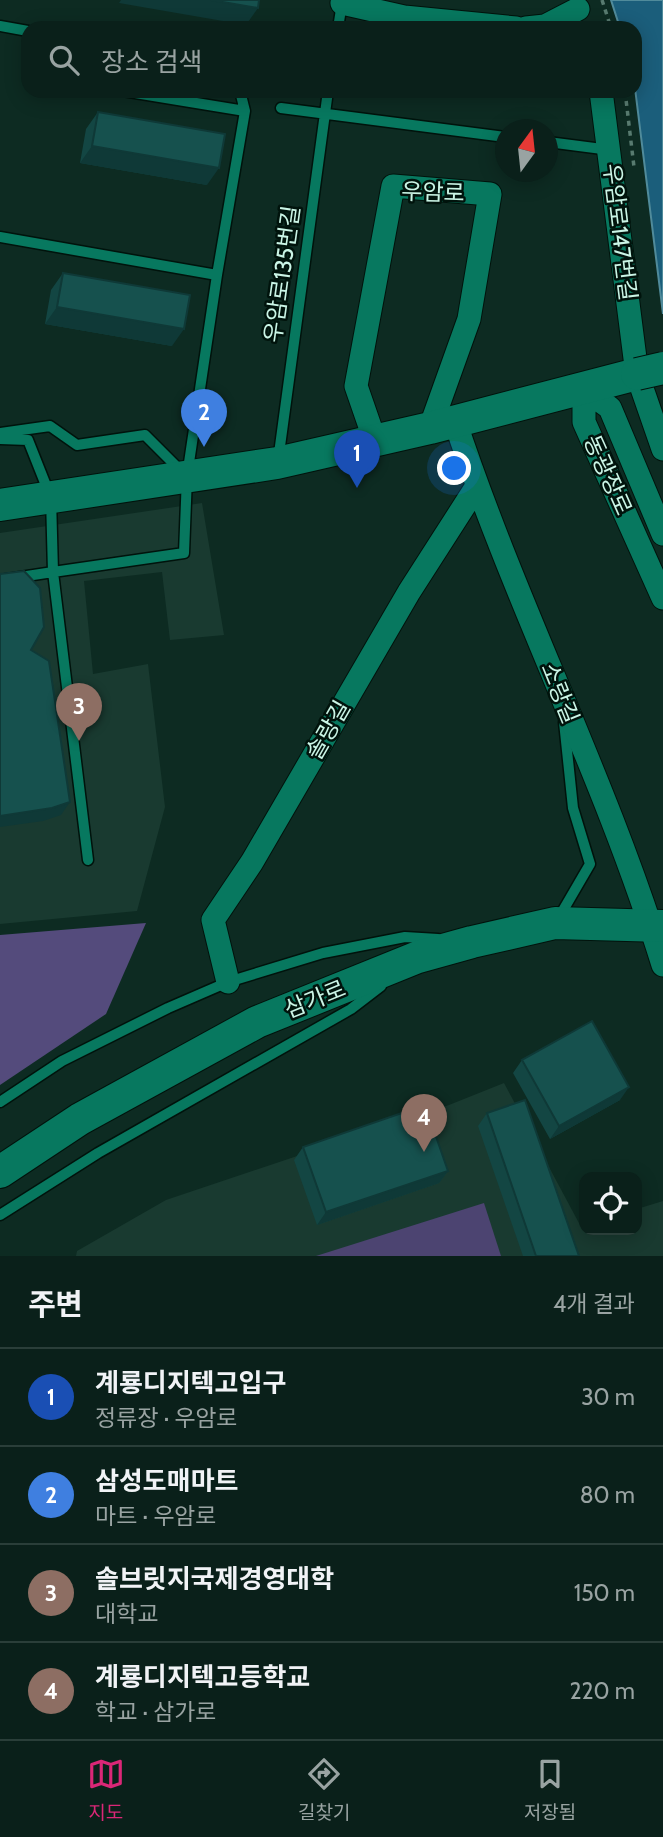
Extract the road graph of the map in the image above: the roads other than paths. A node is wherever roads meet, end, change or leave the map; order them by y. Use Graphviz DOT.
graph roads {
  1 [pos="342,2"];
  2 [pos="580,8"];
  3 [pos="339,21"];
  4 [pos="445,21"];
  5 [pos="555,21"];
  6 [pos="0,26"];
  7 [pos="21,30"];
  8 [pos="166,98"];
  9 [pos="242,98"];
  10 [pos="327,98"];
  11 [pos="602,98"];
  12 [pos="281,108"];
  13 [pos="245,111"];
  14 [pos="325,114"];
  15 [pos="495,136"];
  16 [pos="558,143"];
  17 [pos="610,150"];
  18 [pos="0,237"];
  19 [pos="217,275"];
  20 [pos="650,371"];
  21 [pos="583,389"];
  22 [pos="443,425"];
  23 [pos="0,433"];
  24 [pos="0,439"];
  25 [pos="375,441"];
  26 [pos="663,449"];
  27 [pos="277,463"];
  28 [pos="187,476"];
  29 [pos="477,486"];
  30 [pos="51,498"];
  31 [pos="0,505"];
  32 [pos="663,534"];
  33 [pos="53,572"];
  34 [pos="0,580"];
  35 [pos="663,598"];
  36 [pos="561,695"];
  37 [pos="89,860"];
  38 [pos="555,923"];
  39 [pos="659,924"];
  40 [pos="472,942"];
  41 [pos="418,957"];
  42 [pos="663,965"];
  43 [pos="228,982"];
  44 [pos="0,1102"];
  45 [pos="0,1172"];
  46 [pos="0,1215"];
  1 -- 3 [label="lane"];
  1 -- 4 [label="street"];
  2 -- 5 [label="street"];
  6 -- 7 [label="lane"];
  8 -- 13 [label="lane"];
  9 -- 13 [label="lane"];
  10 -- 14 [label="lane, 우암로135번길"];
  11 -- 17 [label="street, 우암로147번길"];
  12 -- 14 [label="lane"];
  13 -- 19 [label="lane"];
  14 -- 15 [label="lane"];
  14 -- 27 [label="lane, 우암로135번길"];
  16 -- 17 [label="lane"];
  17 -- 20 [label="street, 우암로147번길"];
  18 -- 19 [label="lane"];
  19 -- 28 [label="lane"];
  20 -- 21 [label="street"];
  20 -- 26 [label="street, 우암로147번길"];
  21 -- 22 [label="street"];
  21 -- 32 [label="street, 동광장로"];
  21 -- 35 [label="street, 동광장로"];
  22 -- 25 [label="street"];
  22 -- 25 [label="street, 우암로"];
  22 -- 29 [label="street, 소랑길"];
  23 -- 28 [label="lane"];
  24 -- 30 [label="lane"];
  25 -- 27 [label="street"];
  27 -- 28 [label="street"];
  28 -- 30 [label="street"];
  28 -- 33 [label="lane"];
  29 -- 36 [label="street, 소랑길"];
  29 -- 43 [label="street, 솔랑길"];
  30 -- 31 [label="street"];
  30 -- 33 [label="lane"];
  33 -- 34 [label="lane"];
  33 -- 37 [label="lane"];
  36 -- 38 [label="lane"];
  36 -- 39 [label="street, 소랑길"];
  38 -- 39 [label="street, 삼가로"];
  38 -- 40 [label="street, 삼가로"];
  39 -- 42 [label="street, 소랑길"];
  40 -- 41 [label="street, 삼가로"];
  40 -- 43 [label="lane"];
  41 -- 45 [label="street, 삼가로"];
  41 -- 46 [label="lane"];
  43 -- 44 [label="lane"];
}
